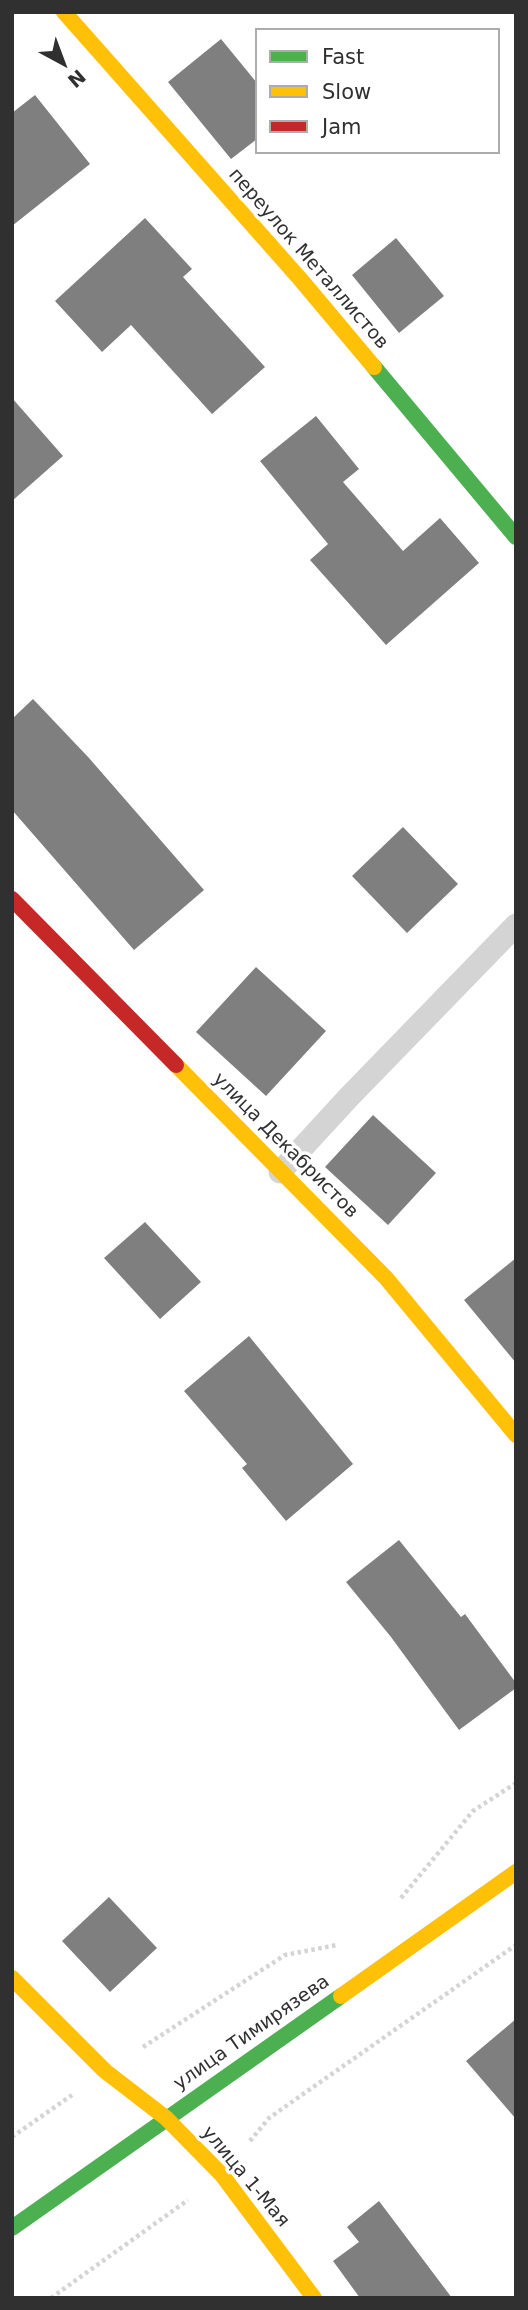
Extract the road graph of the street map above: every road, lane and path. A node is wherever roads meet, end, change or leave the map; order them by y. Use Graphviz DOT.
graph roads {
  1 [pos="64,12"];
  2 [pos="516,537"];
  3 [pos="12,899"];
  4 [pos="516,925"];
  5 [pos="280,1171"];
  6 [pos="516,1435"];
  7 [pos="516,1783"];
  8 [pos="516,1872"];
  9 [pos="393,1907"];
  10 [pos="340,1944"];
  11 [pos="516,1945"];
  12 [pos="12,1979"];
  13 [pos="105,2071"];
  14 [pos="166,2118"];
  15 [pos="12,2137"];
  16 [pos="222,2175"];
  17 [pos="12,2228"];
  18 [pos="51,2298"];
  19 [pos="314,2298"];
  1 -- 2 [label="street, переулок Металлистов"];
  3 -- 5 [label="street, улица Декабристов"];
  4 -- 5 [label="lane"];
  5 -- 6 [label="street, улица Декабристов"];
  7 -- 9 [label="path"];
  8 -- 14 [label="street, улица Тимирязева"];
  10 -- 13 [label="path"];
  11 -- 16 [label="path"];
  12 -- 13 [label="street, улица 1-Мая"];
  13 -- 14 [label="street, улица 1-Мая"];
  13 -- 15 [label="path"];
  14 -- 16 [label="street, улица 1-Мая"];
  14 -- 17 [label="street, улица Тимирязева"];
  16 -- 18 [label="path"];
  16 -- 19 [label="street, улица 1-Мая"];
}
